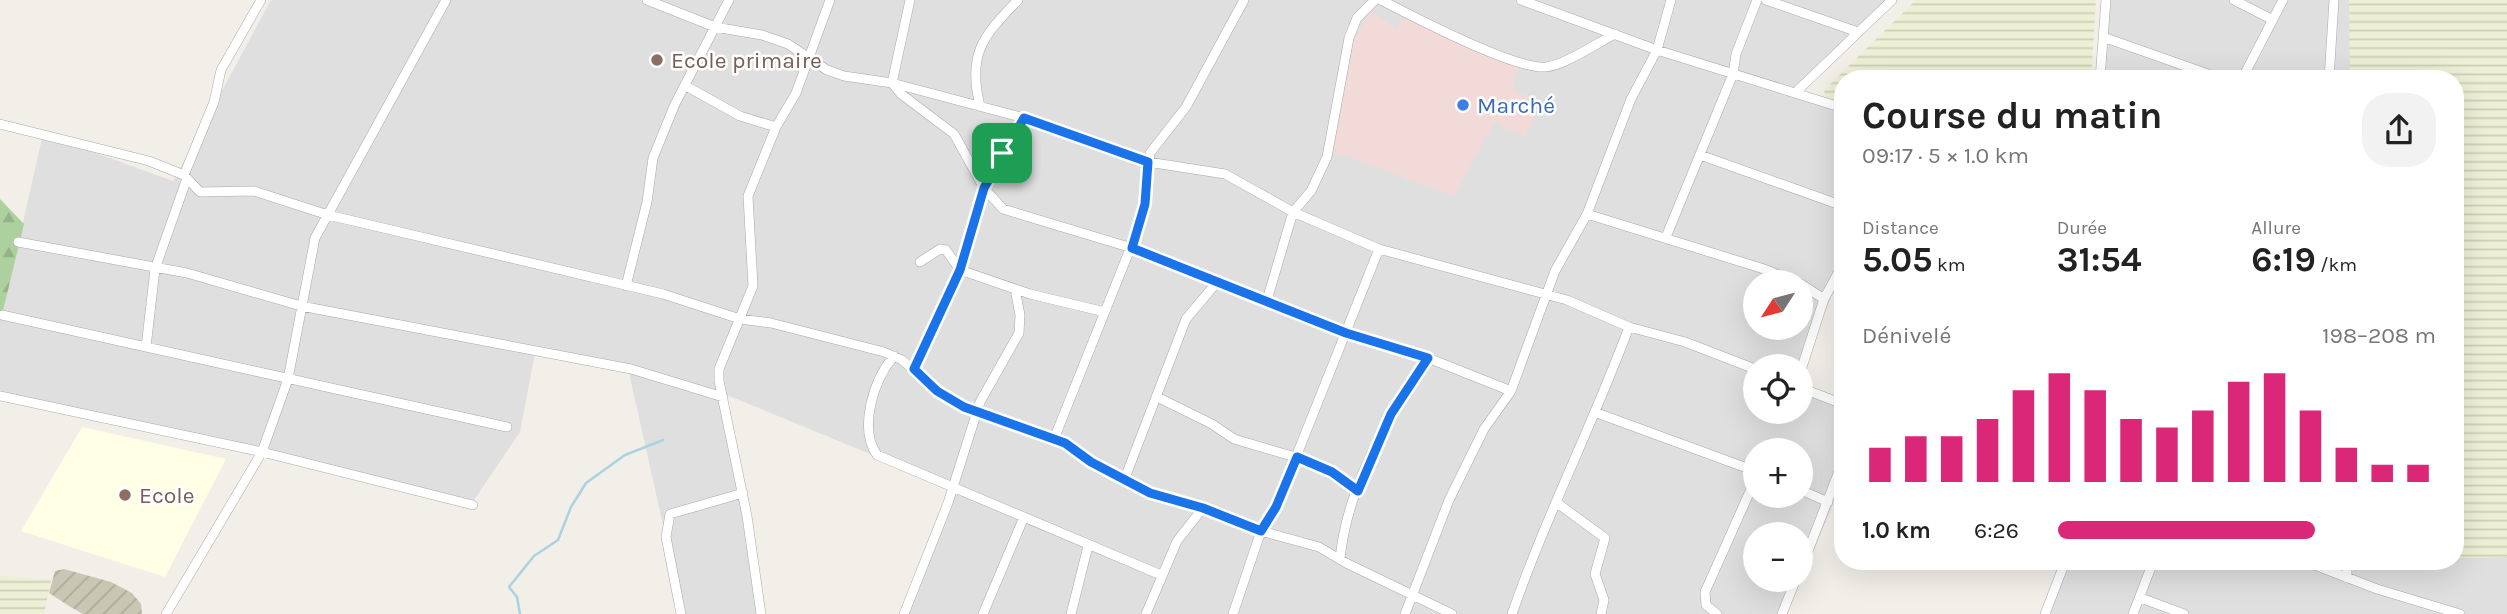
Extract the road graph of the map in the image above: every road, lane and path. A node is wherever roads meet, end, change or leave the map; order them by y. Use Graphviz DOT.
graph roads {
  1 [pos="261,0"];
  2 [pos="446,0"];
  3 [pos="647,0"];
  4 [pos="729,0"];
  5 [pos="830,0"];
  6 [pos="910,0"];
  7 [pos="1018,0"];
  8 [pos="1244,0"];
  9 [pos="1375,0"];
  10 [pos="1381,0"];
  11 [pos="1521,0"];
  12 [pos="1671,0"];
  13 [pos="1757,0"];
  14 [pos="1766,0"];
  15 [pos="1892,0"];
  16 [pos="2106,0"];
  17 [pos="2234,0"];
  18 [pos="2283,0"];
  19 [pos="2334,0"];
  20 [pos="2272,19"];
  21 [pos="715,27"];
  22 [pos="1858,32"];
  23 [pos="1615,34"];
  24 [pos="2103,37"];
  25 [pos="1657,50"];
  26 [pos="808,56"];
  27 [pos="2101,70"];
  28 [pos="2196,70"];
  29 [pos="2246,70"];
  30 [pos="2330,70"];
  31 [pos="1733,74"];
  32 [pos="892,83"];
  33 [pos="686,86"];
  34 [pos="1795,93"];
  35 [pos="1834,104"];
  36 [pos="980,106"];
  37 [pos="1024,118"];
  38 [pos="0,124"];
  39 [pos="776,127"];
  40 [pos="1700,155"];
  41 [pos="1148,162"];
  42 [pos="185,178"];
  43 [pos="984,188"];
  44 [pos="1834,203"];
  45 [pos="1293,212"];
  46 [pos="1587,214"];
  47 [pos="328,215"];
  48 [pos="1666,237"];
  49 [pos="18,242"];
  50 [pos="1132,248"];
  51 [pos="1379,249"];
  52 [pos="920,262"];
  53 [pos="155,269"];
  54 [pos="960,270"];
  55 [pos="1761,270"];
  56 [pos="1218,281"];
  57 [pos="1834,281"];
  58 [pos="626,286"];
  59 [pos="1015,289"];
  60 [pos="1813,292"];
  61 [pos="1545,296"];
  62 [pos="1824,299"];
  63 [pos="1267,300"];
  64 [pos="301,306"];
  65 [pos="1105,312"];
  66 [pos="2,315"];
  67 [pos="740,320"];
  68 [pos="1629,327"];
  69 [pos="1346,333"];
  70 [pos="146,347"];
  71 [pos="1806,354"];
  72 [pos="894,356"];
  73 [pos="1428,358"];
  74 [pos="1743,364"];
  75 [pos="914,369"];
  76 [pos="288,379"];
  77 [pos="1511,391"];
  78 [pos="1813,393"];
  79 [pos="0,396"];
  80 [pos="723,397"];
  81 [pos="1157,397"];
  82 [pos="1834,401"];
  83 [pos="976,412"];
  84 [pos="1597,413"];
  85 [pos="508,427"];
  86 [pos="1054,439"];
  87 [pos="262,452"];
  88 [pos="1297,457"];
  89 [pos="1743,467"];
  90 [pos="1125,478"];
  91 [pos="1834,486"];
  92 [pos="953,488"];
  93 [pos="1358,491"];
  94 [pos="743,493"];
  95 [pos="1813,495"];
  96 [pos="1828,502"];
  97 [pos="1557,503"];
  98 [pos="472,505"];
  99 [pos="1743,507"];
  100 [pos="1203,508"];
  101 [pos="1024,517"];
  102 [pos="1261,531"];
  103 [pos="1813,539"];
  104 [pos="1088,546"];
  105 [pos="1340,559"];
  106 [pos="2062,570"];
  107 [pos="2150,570"];
  108 [pos="2327,570"];
  109 [pos="2347,570"];
  110 [pos="1161,575"];
  111 [pos="2347,578"];
  112 [pos="1791,592"];
  113 [pos="1414,595"];
  114 [pos="2141,598"];
  115 [pos="166,614"];
  116 [pos="681,614"];
  117 [pos="761,614"];
  118 [pos="904,614"];
  119 [pos="983,614"];
  120 [pos="1071,614"];
  121 [pos="1146,614"];
  122 [pos="1233,614"];
  123 [pos="1405,614"];
  124 [pos="1452,614"];
  125 [pos="1511,614"];
  126 [pos="1601,614"];
  127 [pos="1717,614"];
  128 [pos="1783,614"];
  129 [pos="2045,614"];
  130 [pos="2133,614"];
  131 [pos="2184,614"];
  132 [pos="2460,614"];
  1 -- 42 [label="street"];
  2 -- 47 [label="street"];
  3 -- 21 [label="street"];
  4 -- 21 [label="street"];
  5 -- 26 [label="street"];
  6 -- 32 [label="street"];
  7 -- 36 [label="street"];
  8 -- 41 [label="street"];
  9 -- 45 [label="street"];
  10 -- 23 [label="street"];
  11 -- 23 [label="street"];
  12 -- 25 [label="street"];
  13 -- 31 [label="street"];
  14 -- 22 [label="street"];
  15 -- 22 [label="street"];
  16 -- 24 [label="street"];
  17 -- 20 [label="street"];
  18 -- 20 [label="street"];
  19 -- 30 [label="street"];
  20 -- 29 [label="street"];
  21 -- 26 [label="street"];
  21 -- 33 [label="street"];
  22 -- 34 [label="street"];
  23 -- 25 [label="street"];
  24 -- 27 [label="street"];
  24 -- 28 [label="street"];
  25 -- 31 [label="street"];
  25 -- 46 [label="street"];
  26 -- 32 [label="street"];
  26 -- 39 [label="street"];
  31 -- 34 [label="street"];
  31 -- 40 [label="street"];
  32 -- 36 [label="street"];
  32 -- 43 [label="street"];
  33 -- 39 [label="street"];
  33 -- 58 [label="street"];
  34 -- 35 [label="street"];
  36 -- 37 [label="street"];
  37 -- 41 [label="street"];
  37 -- 43 [label="street"];
  38 -- 42 [label="street"];
  39 -- 67 [label="street"];
  40 -- 44 [label="street"];
  40 -- 48 [label="street"];
  41 -- 45 [label="street"];
  41 -- 50 [label="street"];
  42 -- 47 [label="street"];
  42 -- 53 [label="street"];
  43 -- 50 [label="street"];
  43 -- 54 [label="street"];
  45 -- 51 [label="street"];
  45 -- 63 [label="street"];
  46 -- 48 [label="street"];
  46 -- 61 [label="street"];
  47 -- 58 [label="street"];
  47 -- 64 [label="street"];
  48 -- 55 [label="street"];
  49 -- 53 [label="street"];
  50 -- 56 [label="street"];
  50 -- 65 [label="street"];
  51 -- 61 [label="street"];
  51 -- 69 [label="street"];
  52 -- 54 [label="street"];
  53 -- 64 [label="street"];
  53 -- 70 [label="street"];
  54 -- 59 [label="street"];
  54 -- 75 [label="street"];
  56 -- 63 [label="street"];
  56 -- 81 [label="street"];
  57 -- 62 [label="street"];
  58 -- 67 [label="street"];
  59 -- 65 [label="street"];
  59 -- 83 [label="street"];
  60 -- 62 [label="street"];
  61 -- 68 [label="street"];
  61 -- 77 [label="street"];
  62 -- 71 [label="street"];
  63 -- 69 [label="street"];
  64 -- 76 [label="street"];
  64 -- 80 [label="street"];
  65 -- 86 [label="street"];
  66 -- 70 [label="street"];
  67 -- 72 [label="street"];
  67 -- 80 [label="street"];
  68 -- 74 [label="street"];
  68 -- 84 [label="street"];
  69 -- 73 [label="street"];
  69 -- 88 [label="street"];
  70 -- 76 [label="street"];
  72 -- 75 [label="street"];
  72 -- 92 [label="street"];
  73 -- 77 [label="street"];
  73 -- 93 [label="street"];
  75 -- 83 [label="street"];
  76 -- 85 [label="street"];
  76 -- 87 [label="street"];
  77 -- 113 [label="street"];
  78 -- 82 [label="street"];
  79 -- 87 [label="street"];
  80 -- 94 [label="street"];
  81 -- 88 [label="street"];
  81 -- 90 [label="street"];
  83 -- 86 [label="street"];
  83 -- 92 [label="street"];
  84 -- 89 [label="street"];
  84 -- 97 [label="street"];
  86 -- 90 [label="street"];
  87 -- 98 [label="street"];
  87 -- 115 [label="street"];
  88 -- 93 [label="street"];
  88 -- 102 [label="street"];
  90 -- 100 [label="street"];
  91 -- 96 [label="street"];
  92 -- 101 [label="street"];
  92 -- 118 [label="street"];
  93 -- 105 [label="street"];
  94 -- 116 [label="street"];
  94 -- 117 [label="street"];
  95 -- 96 [label="street"];
  96 -- 103 [label="street"];
  97 -- 125 [label="street"];
  97 -- 126 [label="street"];
  99 -- 127 [label="street"];
  100 -- 102 [label="street"];
  100 -- 110 [label="street"];
  101 -- 104 [label="street"];
  101 -- 119 [label="street"];
  102 -- 105 [label="street"];
  102 -- 122 [label="street"];
  104 -- 110 [label="street"];
  104 -- 120 [label="street"];
  105 -- 113 [label="street"];
  106 -- 129 [label="street"];
  107 -- 114 [label="street"];
  108 -- 111 [label="street"];
  109 -- 111 [label="street"];
  110 -- 121 [label="street"];
  111 -- 132 [label="street"];
  112 -- 128 [label="street"];
  113 -- 123 [label="street"];
  113 -- 124 [label="street"];
  114 -- 130 [label="street"];
  114 -- 131 [label="street"];
}
